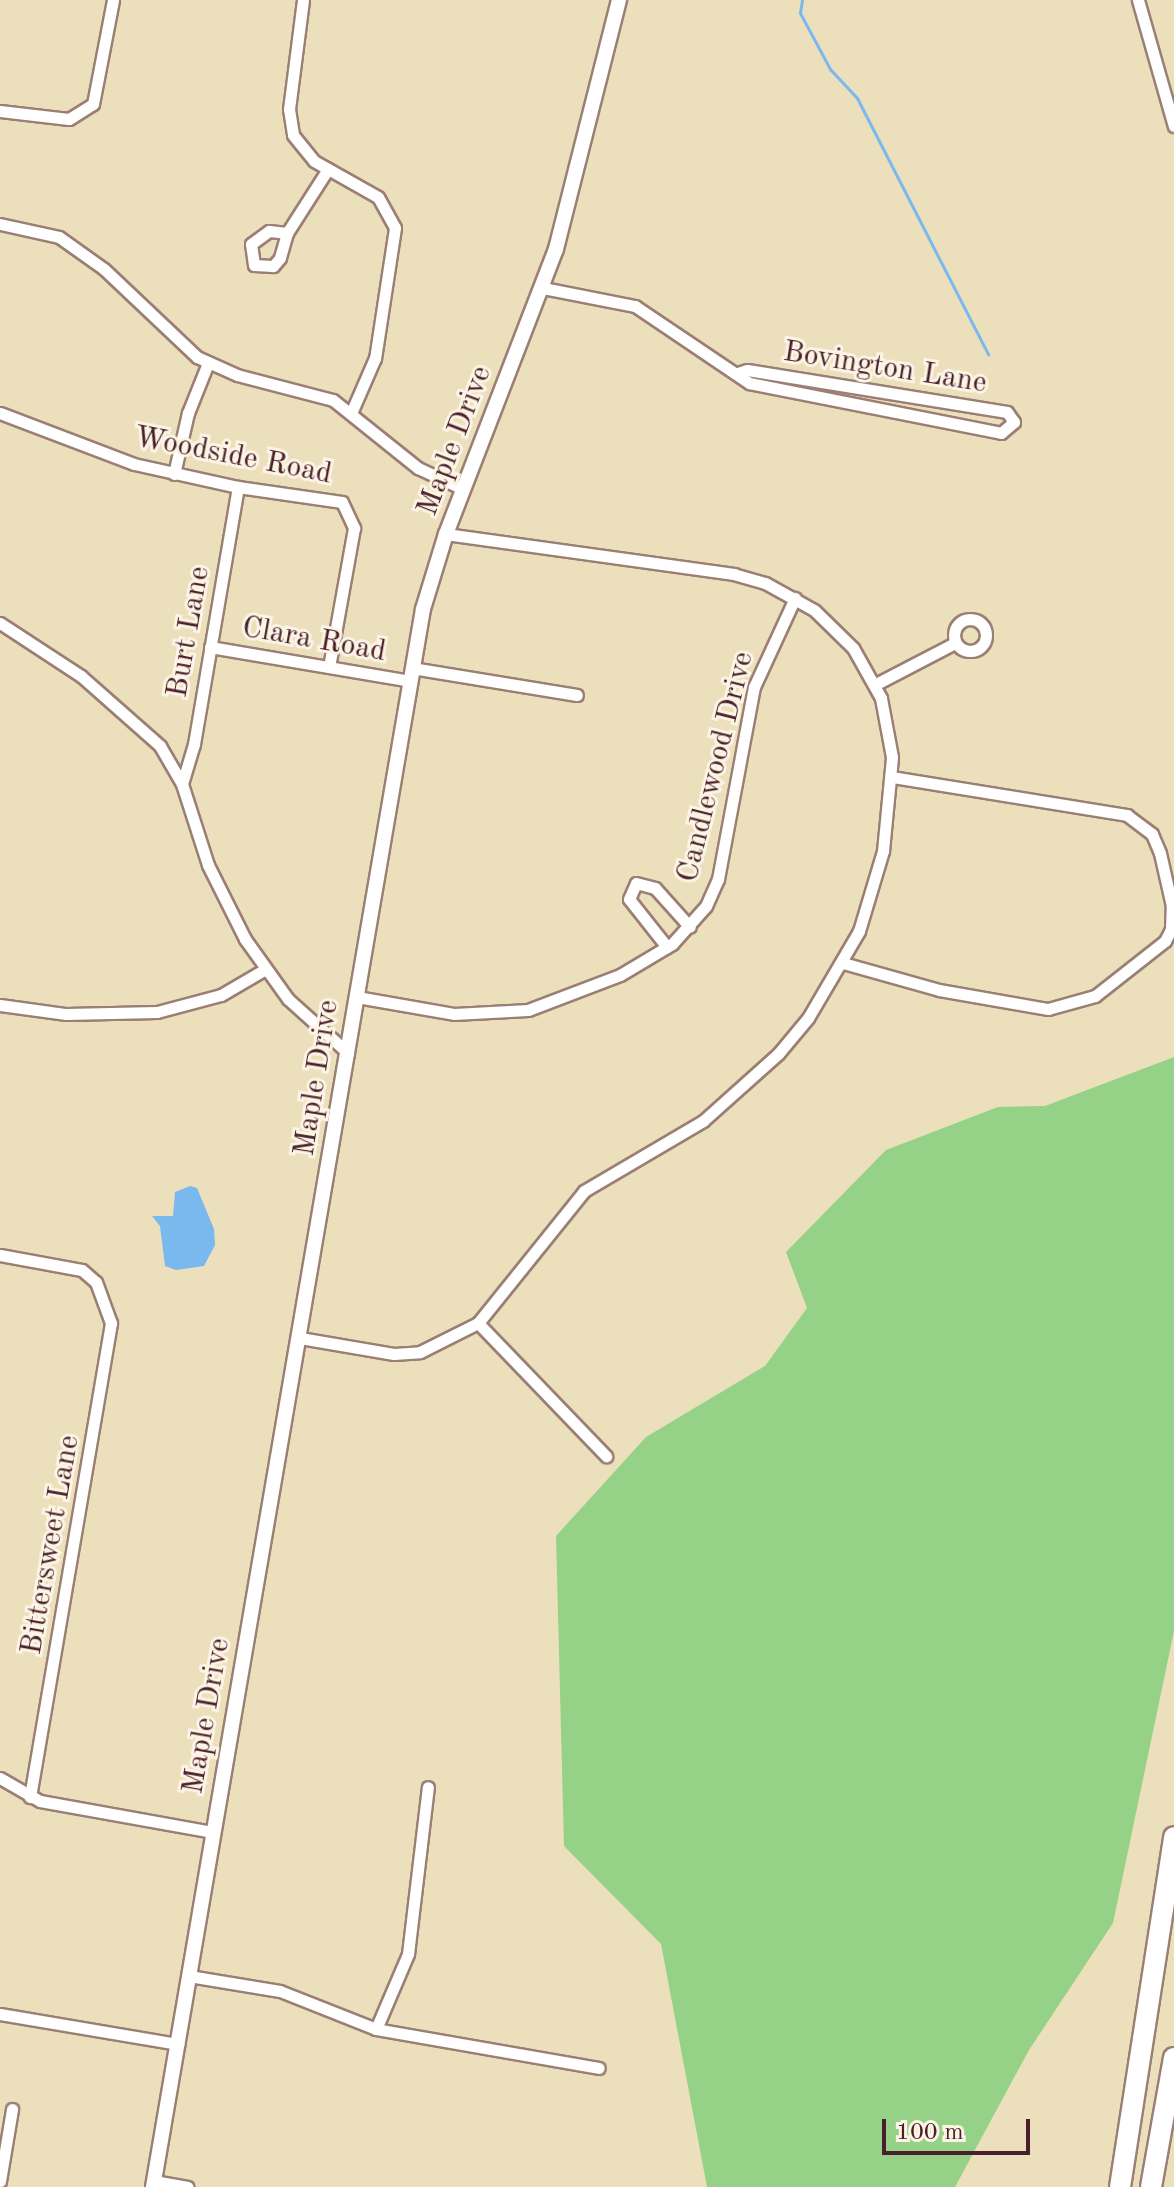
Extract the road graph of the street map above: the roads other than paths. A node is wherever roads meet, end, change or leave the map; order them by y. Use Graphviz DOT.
graph roads {
  1 [pos="113,0"];
  2 [pos="303,0"];
  3 [pos="619,0"];
  4 [pos="1138,0"];
  5 [pos="0,111"];
  6 [pos="1174,126"];
  7 [pos="328,169"];
  8 [pos="0,224"];
  9 [pos="287,233"];
  10 [pos="543,288"];
  11 [pos="208,363"];
  12 [pos="738,373"];
  13 [pos="828,384"];
  14 [pos="826,397"];
  15 [pos="352,411"];
  16 [pos="0,413"];
  17 [pos="174,474"];
  18 [pos="238,487"];
  19 [pos="463,489"];
  20 [pos="446,534"];
  21 [pos="795,598"];
  22 [pos="0,623"];
  23 [pos="953,644"];
  24 [pos="210,647"];
  25 [pos="329,667"];
  26 [pos="411,674"];
  27 [pos="876,684"];
  28 [pos="577,695"];
  29 [pos="892,777"];
  30 [pos="182,784"];
  31 [pos="690,927"];
  32 [pos="1172,934"];
  33 [pos="667,947"];
  34 [pos="843,963"];
  35 [pos="264,970"];
  36 [pos="357,997"];
  37 [pos="0,1005"];
  38 [pos="348,1053"];
  39 [pos="0,1255"];
  40 [pos="478,1323"];
  41 [pos="300,1338"];
  42 [pos="606,1456"];
  43 [pos="0,1778"];
  44 [pos="428,1787"];
  45 [pos="30,1797"];
  46 [pos="213,1832"];
  47 [pos="1174,1837"];
  48 [pos="189,1976"];
  49 [pos="0,2014"];
  50 [pos="376,2029"];
  51 [pos="178,2044"];
  52 [pos="1174,2058"];
  53 [pos="599,2068"];
  54 [pos="12,2109"];
  55 [pos="0,2181"];
  56 [pos="153,2184"];
  57 [pos="187,2187"];
  58 [pos="1120,2187"];
  59 [pos="1151,2187"];
  1 -- 5 [label="street"];
  2 -- 7 [label="street"];
  3 -- 10 [label="street, Maple Drive"];
  4 -- 6 [label="street"];
  7 -- 9 [label="street"];
  7 -- 15 [label="street"];
  8 -- 11 [label="street"];
  10 -- 12 [label="street, Bovington Lane"];
  10 -- 19 [label="street, Maple Drive"];
  11 -- 15 [label="street"];
  11 -- 17 [label="street"];
  12 -- 13 [label="street, Bovington Lane"];
  12 -- 14 [label="street, Bovington Lane"];
  13 -- 14 [label="street"];
  13 -- 14 [label="street, Bovington Lane"];
  15 -- 19 [label="street"];
  16 -- 17 [label="street, Woodside Road"];
  17 -- 18 [label="street, Woodside Road"];
  18 -- 24 [label="street, Burt Lane"];
  18 -- 25 [label="street, Woodside Road"];
  19 -- 20 [label="street, Maple Drive"];
  20 -- 21 [label="street"];
  20 -- 26 [label="street, Maple Drive"];
  21 -- 27 [label="street"];
  21 -- 31 [label="street, Candlewood Drive"];
  22 -- 30 [label="street"];
  23 -- 27 [label="street"];
  24 -- 25 [label="street, Clara Road"];
  24 -- 30 [label="street, Burt Lane"];
  25 -- 26 [label="street, Clara Road"];
  26 -- 28 [label="street, Clara Road"];
  26 -- 36 [label="street, Maple Drive"];
  27 -- 29 [label="street"];
  29 -- 32 [label="street"];
  29 -- 34 [label="street"];
  30 -- 35 [label="street"];
  31 -- 33 [label="street, Candlewood Drive"];
  31 -- 33 [label="street"];
  32 -- 34 [label="street"];
  33 -- 36 [label="street, Candlewood Drive"];
  34 -- 40 [label="street"];
  35 -- 37 [label="street"];
  35 -- 38 [label="street"];
  36 -- 38 [label="street, Maple Drive"];
  38 -- 41 [label="street, Maple Drive"];
  39 -- 45 [label="street, Bittersweet Lane"];
  40 -- 41 [label="street"];
  40 -- 42 [label="street"];
  41 -- 46 [label="street, Maple Drive"];
  43 -- 45 [label="street"];
  44 -- 50 [label="street"];
  45 -- 46 [label="street"];
  46 -- 48 [label="street, Maple Drive"];
  47 -- 58 [label="highway"];
  48 -- 50 [label="street"];
  48 -- 51 [label="street, Maple Drive"];
  49 -- 51 [label="street"];
  50 -- 53 [label="street"];
  51 -- 56 [label="street, Maple Drive"];
  52 -- 59 [label="highway"];
  54 -- 55 [label="street"];
  56 -- 57 [label="street"];
}
